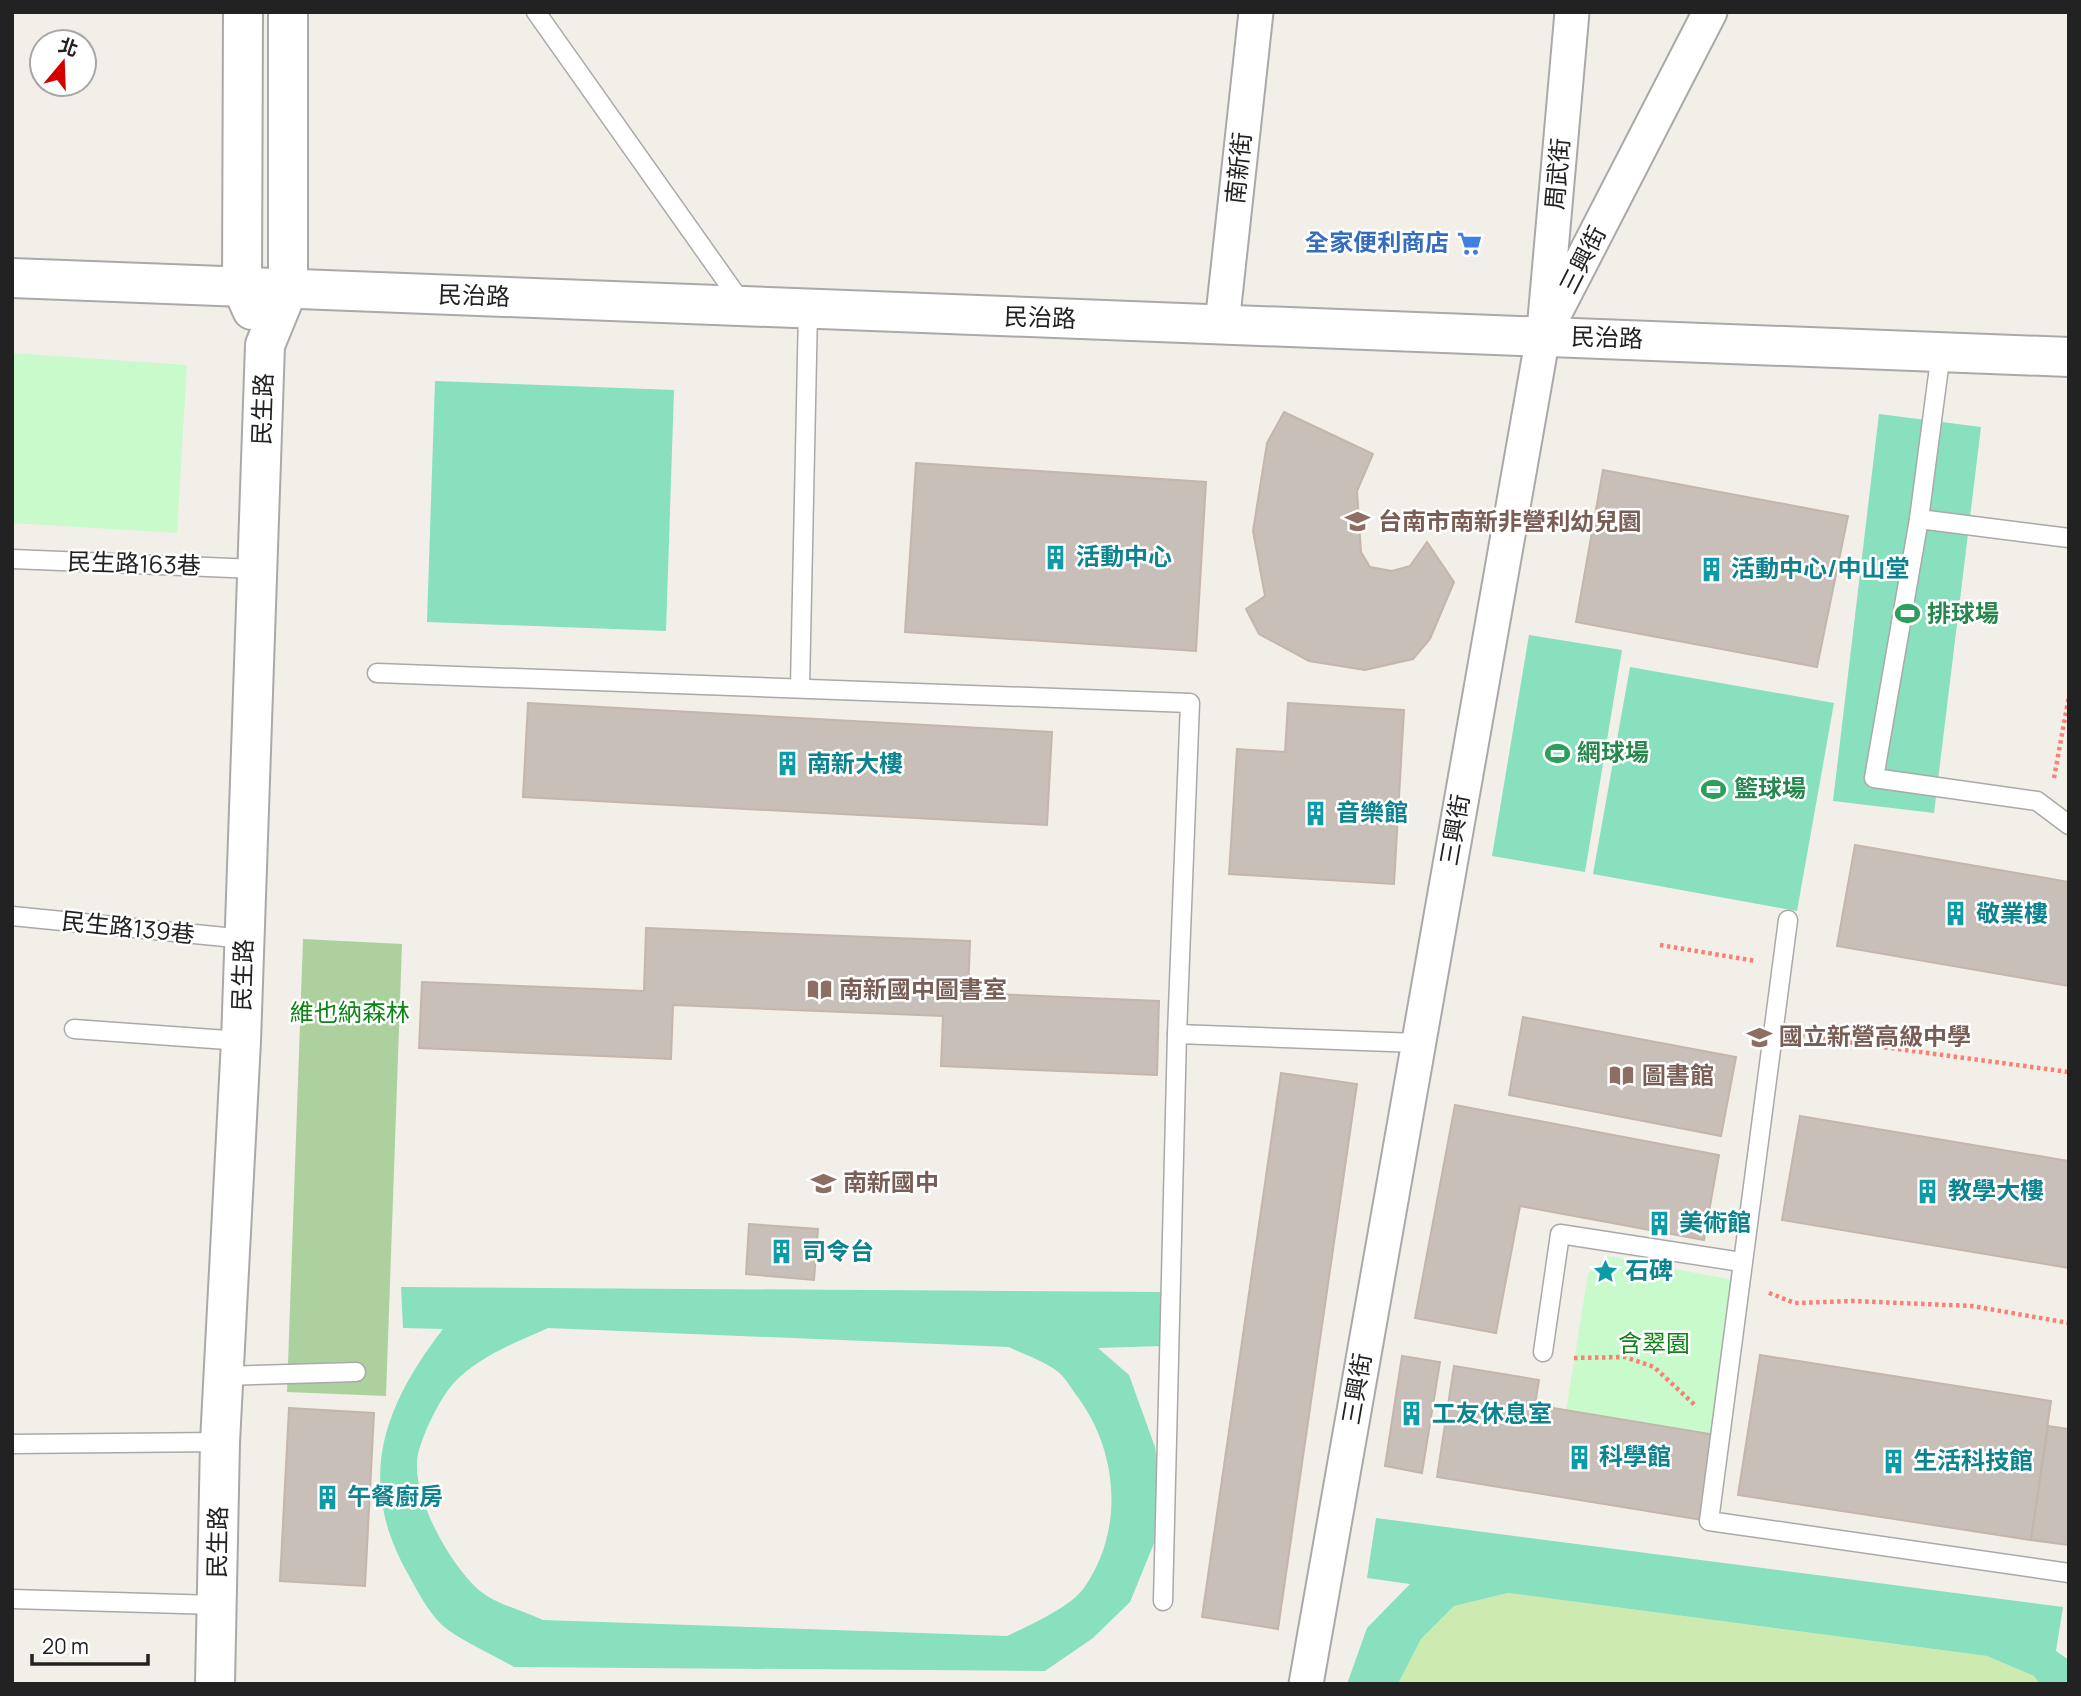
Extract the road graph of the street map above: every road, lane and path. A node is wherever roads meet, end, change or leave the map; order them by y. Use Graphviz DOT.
graph roads {
  1 [pos="243,12"];
  2 [pos="288,12"];
  3 [pos="536,12"];
  4 [pos="1256,12"];
  5 [pos="1572,12"];
  6 [pos="1710,12"];
  7 [pos="12,278"];
  8 [pos="242,287"];
  9 [pos="288,289"];
  10 [pos="744,306"];
  11 [pos="808,310"];
  12 [pos="1222,324"];
  13 [pos="1544,336"];
  14 [pos="265,345"];
  15 [pos="1941,352"];
  16 [pos="2069,357"];
  17 [pos="1919,519"];
  18 [pos="2069,538"];
  19 [pos="12,559"];
  20 [pos="256,569"];
  21 [pos="377,673"];
  22 [pos="800,687"];
  23 [pos="2069,696"];
  24 [pos="2049,809"];
  25 [pos="2069,825"];
  26 [pos="12,916"];
  27 [pos="1788,920"];
  28 [pos="245,939"];
  29 [pos="1660,946"];
  30 [pos="1782,965"];
  31 [pos="74,1029"];
  32 [pos="1772,1032"];
  33 [pos="1177,1034"];
  34 [pos="241,1041"];
  35 [pos="1417,1043"];
  36 [pos="2069,1072"];
  37 [pos="1741,1262"];
  38 [pos="1738,1281"];
  39 [pos="2069,1323"];
  40 [pos="1543,1352"];
  41 [pos="1574,1358"];
  42 [pos="356,1372"];
  43 [pos="223,1376"];
  44 [pos="1721,1416"];
  45 [pos="220,1442"];
  46 [pos="12,1444"];
  47 [pos="2069,1573"];
  48 [pos="12,1599"];
  49 [pos="1163,1601"];
  50 [pos="216,1605"];
  51 [pos="215,1684"];
  52 [pos="1306,1684"];
  1 -- 8 [label="street, 民生路"];
  2 -- 9 [label="street, 民生路"];
  3 -- 10 [label="lane"];
  4 -- 12 [label="street, 南新街"];
  5 -- 13 [label="street, 周武街"];
  6 -- 13 [label="street, 三興街"];
  7 -- 8 [label="street, 民治路"];
  8 -- 9 [label="street, 民治路"];
  8 -- 14 [label="street, 民生路"];
  9 -- 10 [label="street, 民治路"];
  9 -- 14 [label="street, 民生路"];
  10 -- 11 [label="street, 民治路"];
  11 -- 12 [label="street, 民治路"];
  11 -- 22 [label="lane"];
  12 -- 13 [label="street, 民治路"];
  13 -- 15 [label="street, 民治路"];
  13 -- 35 [label="street, 三興街"];
  14 -- 20 [label="street, 民生路"];
  15 -- 16 [label="street, 民治路"];
  15 -- 17 [label="lane"];
  17 -- 18 [label="lane"];
  17 -- 24 [label="lane"];
  19 -- 20 [label="lane, 民生路163巷"];
  20 -- 28 [label="street, 民生路"];
  21 -- 22 [label="lane"];
  22 -- 33 [label="lane"];
  23 -- 24 [label="path"];
  24 -- 25 [label="lane"];
  26 -- 28 [label="lane, 民生路139巷"];
  27 -- 30 [label="lane"];
  28 -- 34 [label="street, 民生路"];
  29 -- 30 [label="path"];
  30 -- 32 [label="lane"];
  31 -- 34 [label="lane"];
  32 -- 36 [label="path"];
  32 -- 37 [label="lane"];
  33 -- 35 [label="lane"];
  33 -- 49 [label="lane"];
  34 -- 43 [label="street, 民生路"];
  35 -- 52 [label="street, 三興街"];
  37 -- 38 [label="lane"];
  37 -- 40 [label="lane"];
  38 -- 39 [label="path"];
  38 -- 44 [label="lane"];
  41 -- 44 [label="path"];
  42 -- 43 [label="lane"];
  43 -- 45 [label="street, 民生路"];
  44 -- 47 [label="lane"];
  45 -- 46 [label="lane"];
  45 -- 50 [label="street, 民生路"];
  48 -- 50 [label="lane, 民生路"];
  50 -- 51 [label="street, 民生路"];
}
